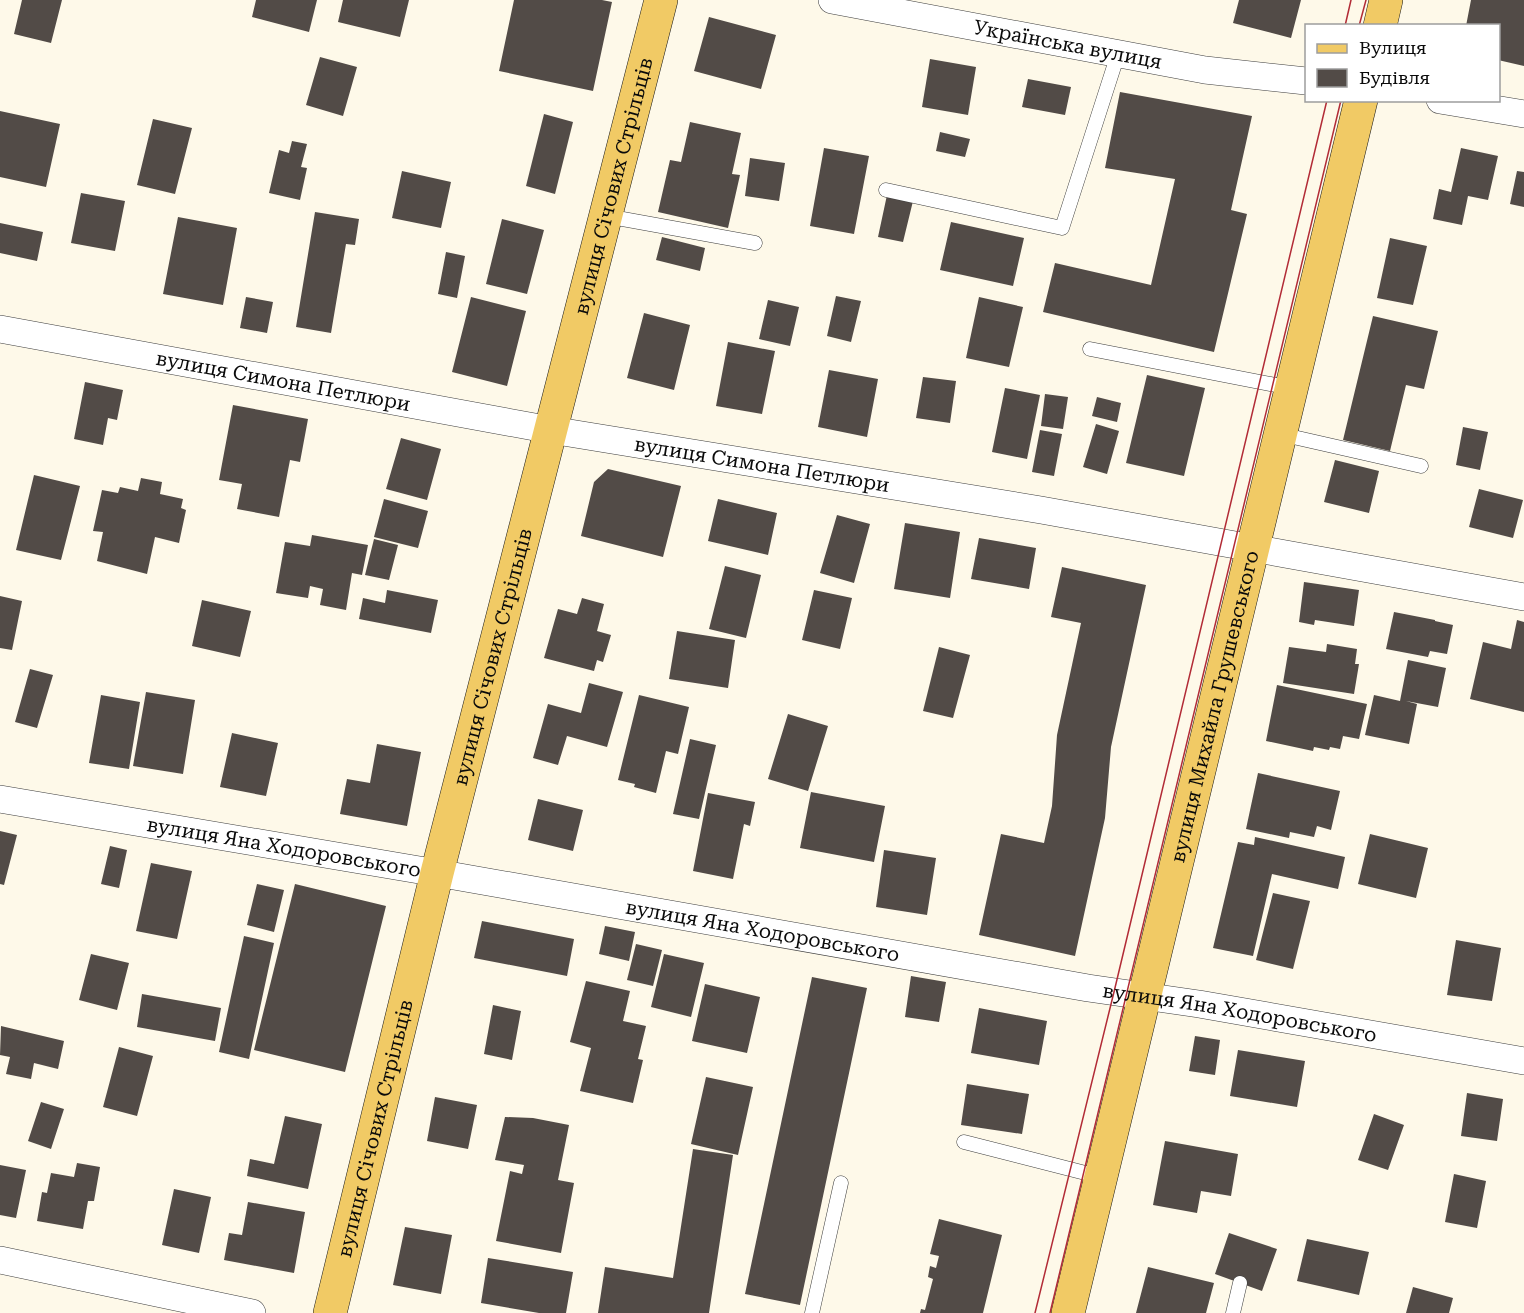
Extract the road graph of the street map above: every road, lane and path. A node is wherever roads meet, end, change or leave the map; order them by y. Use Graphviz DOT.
graph roads {
  1 [pos="662,0"];
  2 [pos="832,0"];
  3 [pos="1386,0"];
  4 [pos="1380,24"];
  5 [pos="1118,54"];
  6 [pos="1305,81"];
  7 [pos="1361,102"];
  8 [pos="1452,102"];
  9 [pos="1524,114"];
  10 [pos="886,190"];
  11 [pos="606,216"];
  12 [pos="755,243"];
  13 [pos="0,329"];
  14 [pos="1090,349"];
  15 [pos="1291,388"];
  16 [pos="551,430"];
  17 [pos="1280,434"];
  18 [pos="1421,466"];
  19 [pos="1251,549"];
  20 [pos="1524,597"];
  21 [pos="0,799"];
  22 [pos="437,873"];
  23 [pos="1145,996"];
  24 [pos="1524,1061"];
  25 [pos="964,1142"];
  26 [pos="1101,1177"];
  27 [pos="841,1182"];
  28 [pos="0,1260"];
  29 [pos="1240,1283"];
  30 [pos="252,1313"];
  31 [pos="330,1313"];
  32 [pos="812,1313"];
  33 [pos="1068,1313"];
  34 [pos="1233,1313"];
  1 -- 11 [label="main road, вулиця Січових Стрільців"];
  2 -- 5 [label="street, Українська вулиця"];
  3 -- 4 [label="main road"];
  5 -- 6 [label="street, Українська вулиця"];
  5 -- 10 [label="lane"];
  7 -- 15 [label="main road, вулиця Михайла Грушевського"];
  8 -- 9 [label="street"];
  11 -- 12 [label="lane"];
  11 -- 16 [label="main road, вулиця Січових Стрільців"];
  13 -- 16 [label="street, вулиця Симона Петлюри"];
  14 -- 15 [label="lane"];
  15 -- 17 [label="main road, вулиця Михайла Грушевського"];
  16 -- 19 [label="street, вулиця Симона Петлюри"];
  16 -- 22 [label="main road, вулиця Січових Стрільців"];
  17 -- 18 [label="lane"];
  17 -- 19 [label="main road, вулиця Михайла Грушевського"];
  19 -- 20 [label="street, вулиця Симона Петлюри"];
  19 -- 23 [label="main road, вулиця Михайла Грушевського"];
  21 -- 22 [label="street, вулиця Яна Ходоровського"];
  22 -- 23 [label="street, вулиця Яна Ходоровського"];
  22 -- 31 [label="main road, вулиця Січових Стрільців"];
  23 -- 24 [label="street, вулиця Яна Ходоровського"];
  23 -- 26 [label="main road, вулиця Михайла Грушевського"];
  25 -- 26 [label="lane"];
  26 -- 33 [label="main road, вулиця Михайла Грушевського"];
  27 -- 32 [label="lane"];
  28 -- 30 [label="street"];
  29 -- 34 [label="lane"];
}
